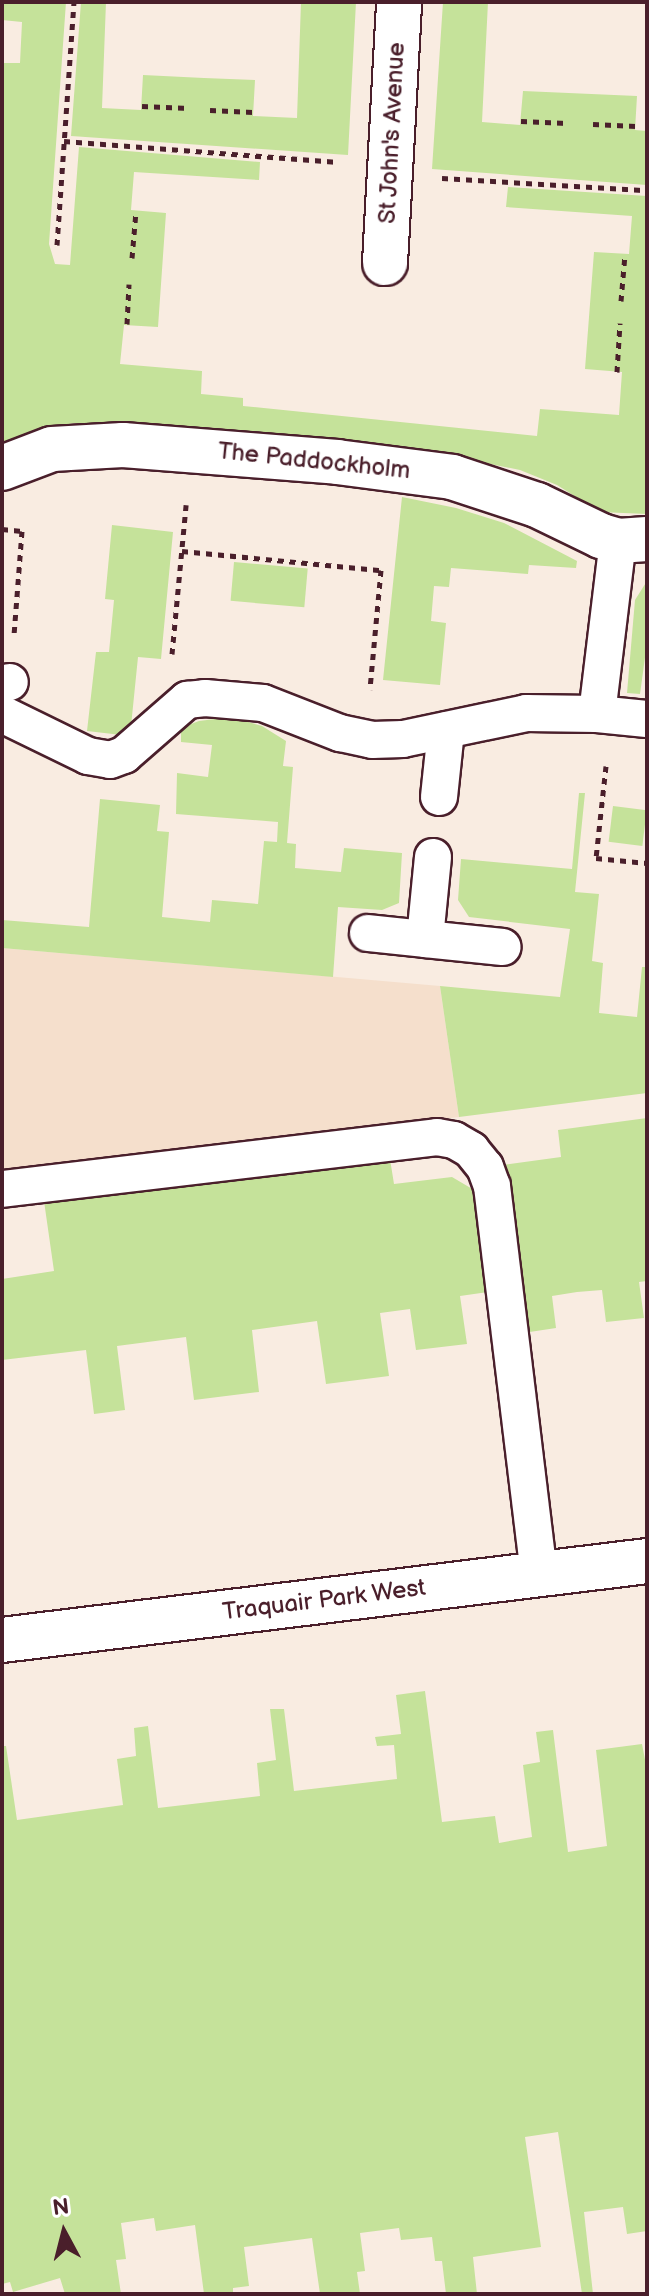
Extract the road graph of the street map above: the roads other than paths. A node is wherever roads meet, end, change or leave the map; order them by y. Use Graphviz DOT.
graph roads {
  1 [pos="399,2"];
  2 [pos="385,263"];
  3 [pos="2,468"];
  4 [pos="632,540"];
  5 [pos="5,694"];
  6 [pos="597,714"];
  7 [pos="647,719"];
  8 [pos="446,730"];
  9 [pos="439,797"];
  10 [pos="433,857"];
  11 [pos="368,933"];
  12 [pos="425,939"];
  13 [pos="503,947"];
  14 [pos="2,1189"];
  15 [pos="647,1561"];
  16 [pos="539,1574"];
  17 [pos="2,1640"];
  1 -- 2 [label="street, St John's Avenue"];
  3 -- 4 [label="street, The Paddockholm"];
  4 -- 6 [label="lane, The Paddockholm"];
  5 -- 8 [label="lane"];
  6 -- 7 [label="lane"];
  6 -- 8 [label="lane"];
  8 -- 9 [label="lane"];
  10 -- 12 [label="lane"];
  11 -- 12 [label="lane"];
  12 -- 13 [label="lane"];
  14 -- 16 [label="lane"];
  15 -- 16 [label="street, Traquair Park West"];
  16 -- 17 [label="street, Traquair Park West"];
}
